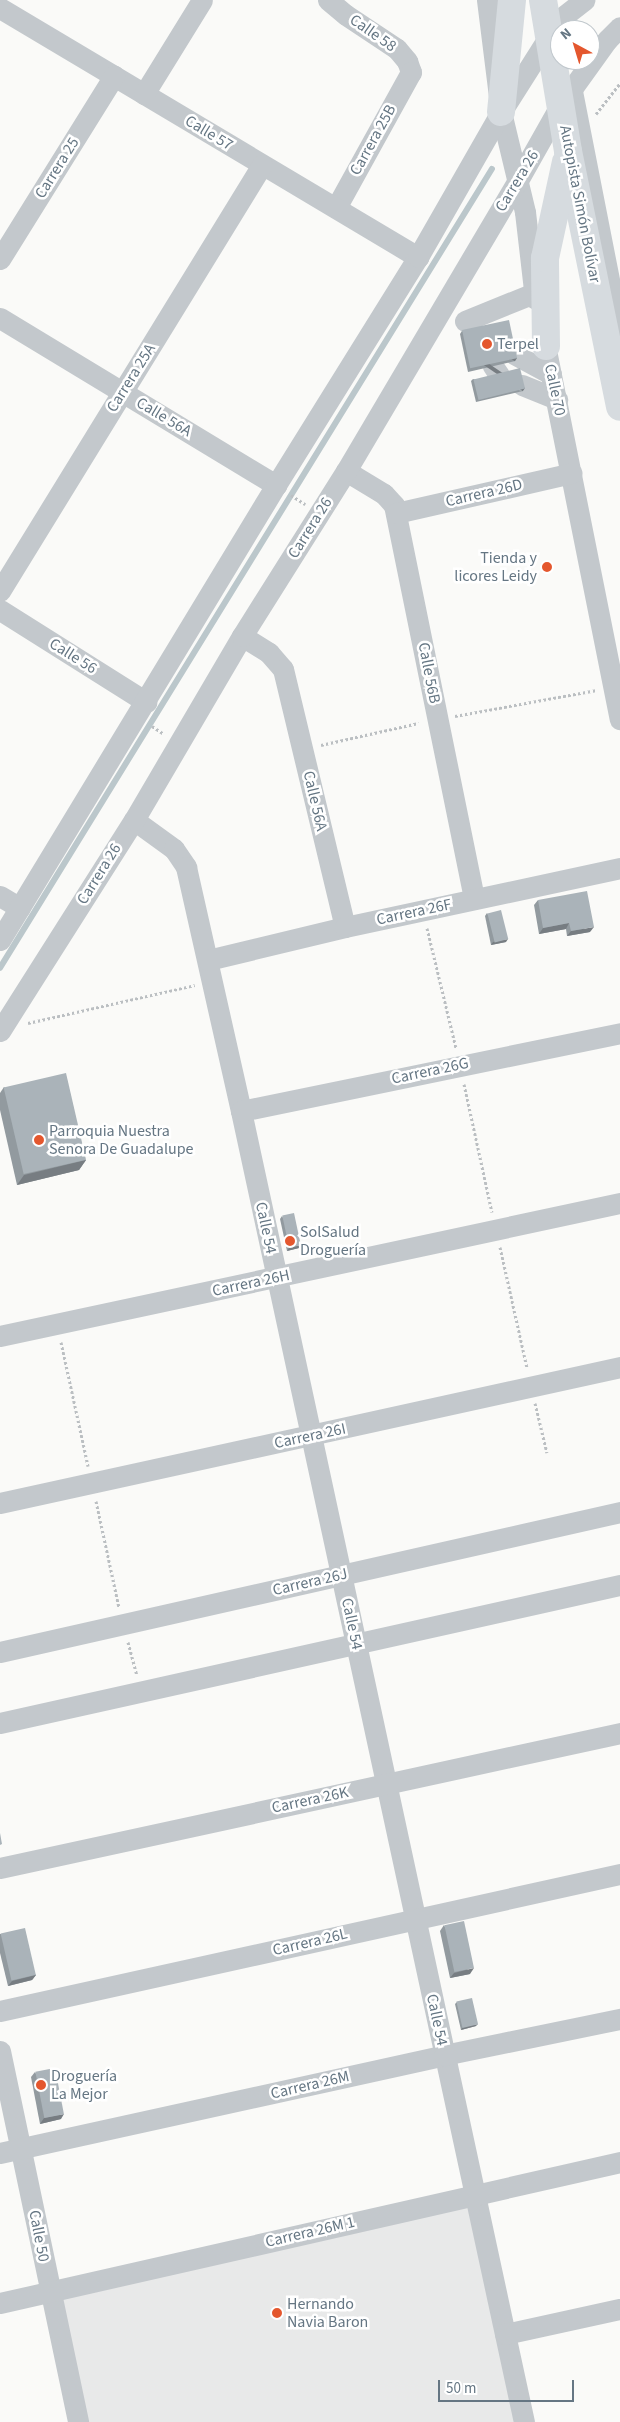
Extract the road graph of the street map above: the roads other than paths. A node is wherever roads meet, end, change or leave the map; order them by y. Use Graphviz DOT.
graph roads {
  1 [pos="202,0"];
  2 [pos="486,0"];
  3 [pos="512,0"];
  4 [pos="584,0"];
  5 [pos="332,1"];
  6 [pos="0,8"];
  7 [pos="554,17"];
  8 [pos="620,27"];
  9 [pos="566,70"];
  10 [pos="411,72"];
  11 [pos="114,76"];
  12 [pos="144,94"];
  13 [pos="566,96"];
  14 [pos="501,112"];
  15 [pos="568,151"];
  16 [pos="262,165"];
  17 [pos="517,182"];
  18 [pos="336,208"];
  19 [pos="418,257"];
  20 [pos="0,259"];
  21 [pos="534,293"];
  22 [pos="439,314"];
  23 [pos="0,318"];
  24 [pos="620,336"];
  25 [pos="546,346"];
  26 [pos="514,354"];
  27 [pos="551,374"];
  28 [pos="522,385"];
  29 [pos="122,392"];
  30 [pos="556,399"];
  31 [pos="620,407"];
  32 [pos="346,471"];
  33 [pos="572,473"];
  34 [pos="281,489"];
  35 [pos="396,513"];
  36 [pos="0,591"];
  37 [pos="0,610"];
  38 [pos="242,636"];
  39 [pos="146,702"];
  40 [pos="620,719"];
  41 [pos="134,820"];
  42 [pos="620,868"];
  43 [pos="0,896"];
  44 [pos="474,899"];
  45 [pos="20,908"];
  46 [pos="345,927"];
  47 [pos="0,940"];
  48 [pos="208,960"];
  49 [pos="1,1030"];
  50 [pos="620,1032"];
  51 [pos="241,1111"];
  52 [pos="620,1203"];
  53 [pos="276,1277"];
  54 [pos="0,1336"];
  55 [pos="620,1367"];
  56 [pos="311,1436"];
  57 [pos="0,1503"];
  58 [pos="620,1512"];
  59 [pos="341,1575"];
  60 [pos="620,1585"];
  61 [pos="356,1644"];
  62 [pos="0,1652"];
  63 [pos="0,1723"];
  64 [pos="620,1733"];
  65 [pos="386,1783"];
  66 [pos="0,1868"];
  67 [pos="620,1874"];
  68 [pos="415,1918"];
  69 [pos="0,2011"];
  70 [pos="620,2019"];
  71 [pos="0,2051"];
  72 [pos="444,2055"];
  73 [pos="22,2149"];
  74 [pos="0,2153"];
  75 [pos="620,2162"];
  76 [pos="475,2195"];
  77 [pos="50,2291"];
  78 [pos="0,2303"];
  79 [pos="620,2309"];
  80 [pos="505,2334"];
  81 [pos="78,2422"];
  82 [pos="524,2422"];
  1 -- 12 [label="street"];
  2 -- 14 [label="street, Calle 70"];
  3 -- 14 [label="highway"];
  4 -- 7 [label="street"];
  5 -- 10 [label="street, Calle 58"];
  6 -- 11 [label="street, Calle 57"];
  7 -- 13 [label="highway, Autopista Simón Bolívar"];
  7 -- 14 [label="street"];
  8 -- 13 [label="street, Carrera 26"];
  9 -- 13 [label="street"];
  10 -- 18 [label="street, Carrera 25B"];
  11 -- 12 [label="street, Calle 57"];
  11 -- 20 [label="street, Carrera 25"];
  12 -- 16 [label="street, Calle 57"];
  13 -- 15 [label="highway, Autopista Simón Bolívar"];
  13 -- 17 [label="street, Carrera 26"];
  13 -- 24 [label="street"];
  14 -- 17 [label="street, Calle 70"];
  14 -- 19 [label="street"];
  15 -- 25 [label="highway"];
  15 -- 31 [label="highway, Autopista Simón Bolívar"];
  16 -- 18 [label="street, Calle 57"];
  16 -- 29 [label="street, Carrera 25A"];
  17 -- 21 [label="street, Calle 70"];
  17 -- 22 [label="street, Carrera 26"];
  18 -- 19 [label="street, Calle 57"];
  19 -- 34 [label="street"];
  21 -- 22 [label="street"];
  21 -- 25 [label="street, Calle 70"];
  22 -- 32 [label="street, Carrera 26"];
  23 -- 29 [label="street, Calle 56A"];
  25 -- 27 [label="street, Calle 70"];
  26 -- 27 [label="street"];
  27 -- 30 [label="street, Calle 70"];
  28 -- 30 [label="street"];
  29 -- 34 [label="street, Calle 56A"];
  29 -- 36 [label="street, Carrera 25A"];
  30 -- 33 [label="street, Calle 70"];
  32 -- 35 [label="street, Calle 56B"];
  32 -- 38 [label="street, Carrera 26"];
  33 -- 35 [label="street, Carrera 26D"];
  33 -- 40 [label="street, Calle 70"];
  34 -- 39 [label="street"];
  35 -- 44 [label="street, Calle 56B"];
  37 -- 39 [label="street, Calle 56"];
  38 -- 41 [label="street, Carrera 26"];
  38 -- 46 [label="street, Calle 56A"];
  39 -- 45 [label="street"];
  41 -- 48 [label="street, Calle 54"];
  41 -- 49 [label="street, Carrera 26"];
  42 -- 44 [label="street, Carrera 26F"];
  43 -- 45 [label="street"];
  44 -- 46 [label="street, Carrera 26F"];
  45 -- 47 [label="street"];
  46 -- 48 [label="street, Carrera 26F"];
  48 -- 51 [label="street, Calle 54"];
  50 -- 51 [label="street, Carrera 26G"];
  51 -- 53 [label="street, Calle 54"];
  52 -- 53 [label="street, Carrera 26H"];
  53 -- 54 [label="street, Carrera 26H"];
  53 -- 56 [label="street, Calle 54"];
  55 -- 56 [label="street, Carrera 26I"];
  56 -- 57 [label="street, Carrera 26I"];
  56 -- 59 [label="street, Calle 54"];
  58 -- 59 [label="street, Carrera 26J"];
  59 -- 61 [label="street, Calle 54"];
  59 -- 62 [label="street, Carrera 26J"];
  60 -- 61 [label="street"];
  61 -- 63 [label="street"];
  61 -- 65 [label="street, Calle 54"];
  64 -- 65 [label="street, Carrera 26K"];
  65 -- 66 [label="street, Carrera 26K"];
  65 -- 68 [label="street, Calle 54"];
  67 -- 68 [label="street, Carrera 26L"];
  68 -- 69 [label="street, Carrera 26L"];
  68 -- 72 [label="street, Calle 54"];
  70 -- 72 [label="street, Carrera 26M"];
  71 -- 73 [label="street, Calle 50"];
  72 -- 73 [label="street, Carrera 26M"];
  72 -- 76 [label="street, Calle 54"];
  73 -- 74 [label="street, Carrera 26M"];
  73 -- 77 [label="street, Calle 50"];
  75 -- 76 [label="street, Carrera 26M 1"];
  76 -- 77 [label="street, Carrera 26M 1"];
  76 -- 80 [label="street, Calle 54"];
  77 -- 78 [label="street, Carrera 26M 1"];
  77 -- 81 [label="street, Calle 50"];
  79 -- 80 [label="street"];
  80 -- 82 [label="street, Calle 54"];
}
